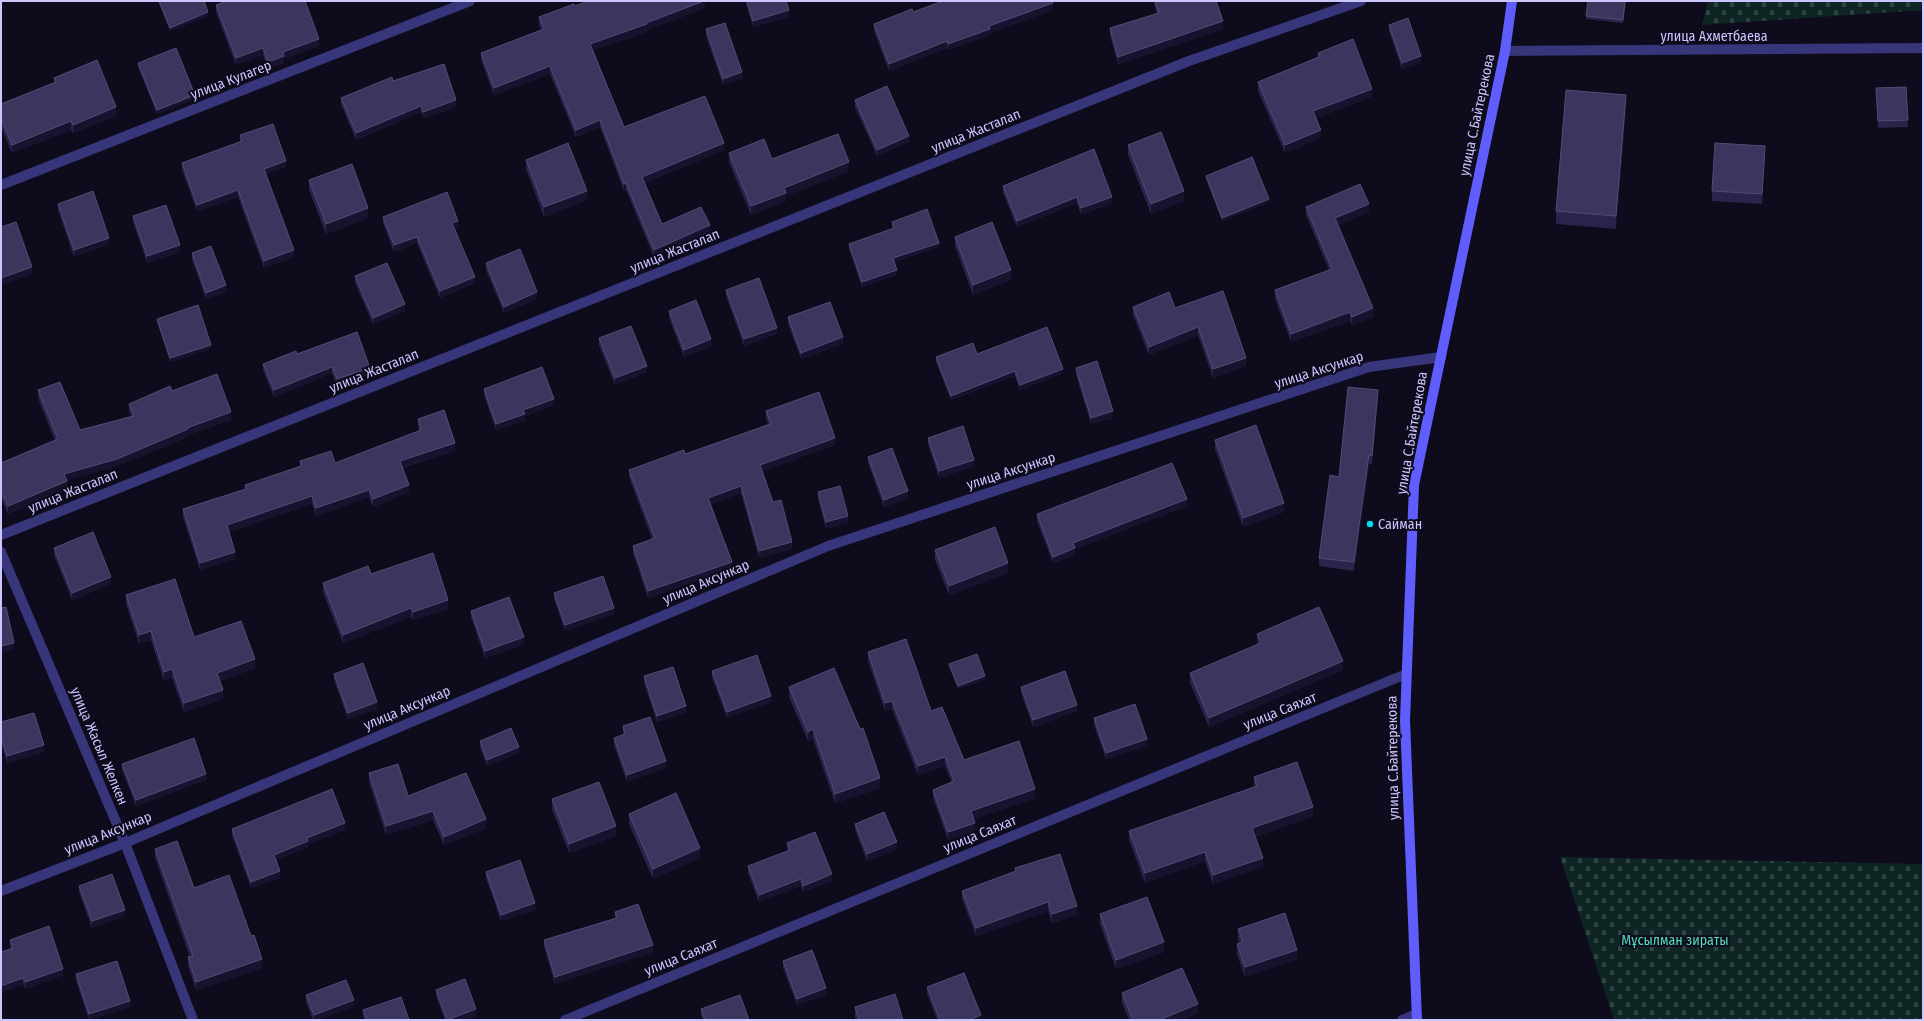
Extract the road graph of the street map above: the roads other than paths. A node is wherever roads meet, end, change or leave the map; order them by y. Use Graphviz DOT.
graph roads {
  1 [pos="470,1"];
  2 [pos="1362,1"];
  3 [pos="1512,1"];
  4 [pos="1923,48"];
  5 [pos="1504,51"];
  6 [pos="1,185"];
  7 [pos="1441,357"];
  8 [pos="1,535"];
  9 [pos="1,552"];
  10 [pos="1406,674"];
  11 [pos="125,842"];
  12 [pos="1,891"];
  13 [pos="1417,1017"];
  14 [pos="193,1020"];
  15 [pos="565,1020"];
  16 [pos="1402,1020"];
  1 -- 6 [label="street, улица Кулагер"];
  2 -- 8 [label="street, улица Жасталап"];
  3 -- 5 [label="main road, улица С.Байтерекова"];
  4 -- 5 [label="street, улица Ахметбаева"];
  5 -- 7 [label="main road, улица С.Байтерекова"];
  7 -- 10 [label="main road, улица С.Байтерекова"];
  7 -- 11 [label="street, улица Аксункар"];
  9 -- 11 [label="street, улица Жасыл Желкен"];
  10 -- 13 [label="main road, улица С.Байтерекова"];
  10 -- 15 [label="street, улица Саяхат"];
  11 -- 12 [label="street, улица Аксункар"];
  11 -- 14 [label="street, улица Жасыл Желкен"];
  13 -- 16 [label="street"];
}
